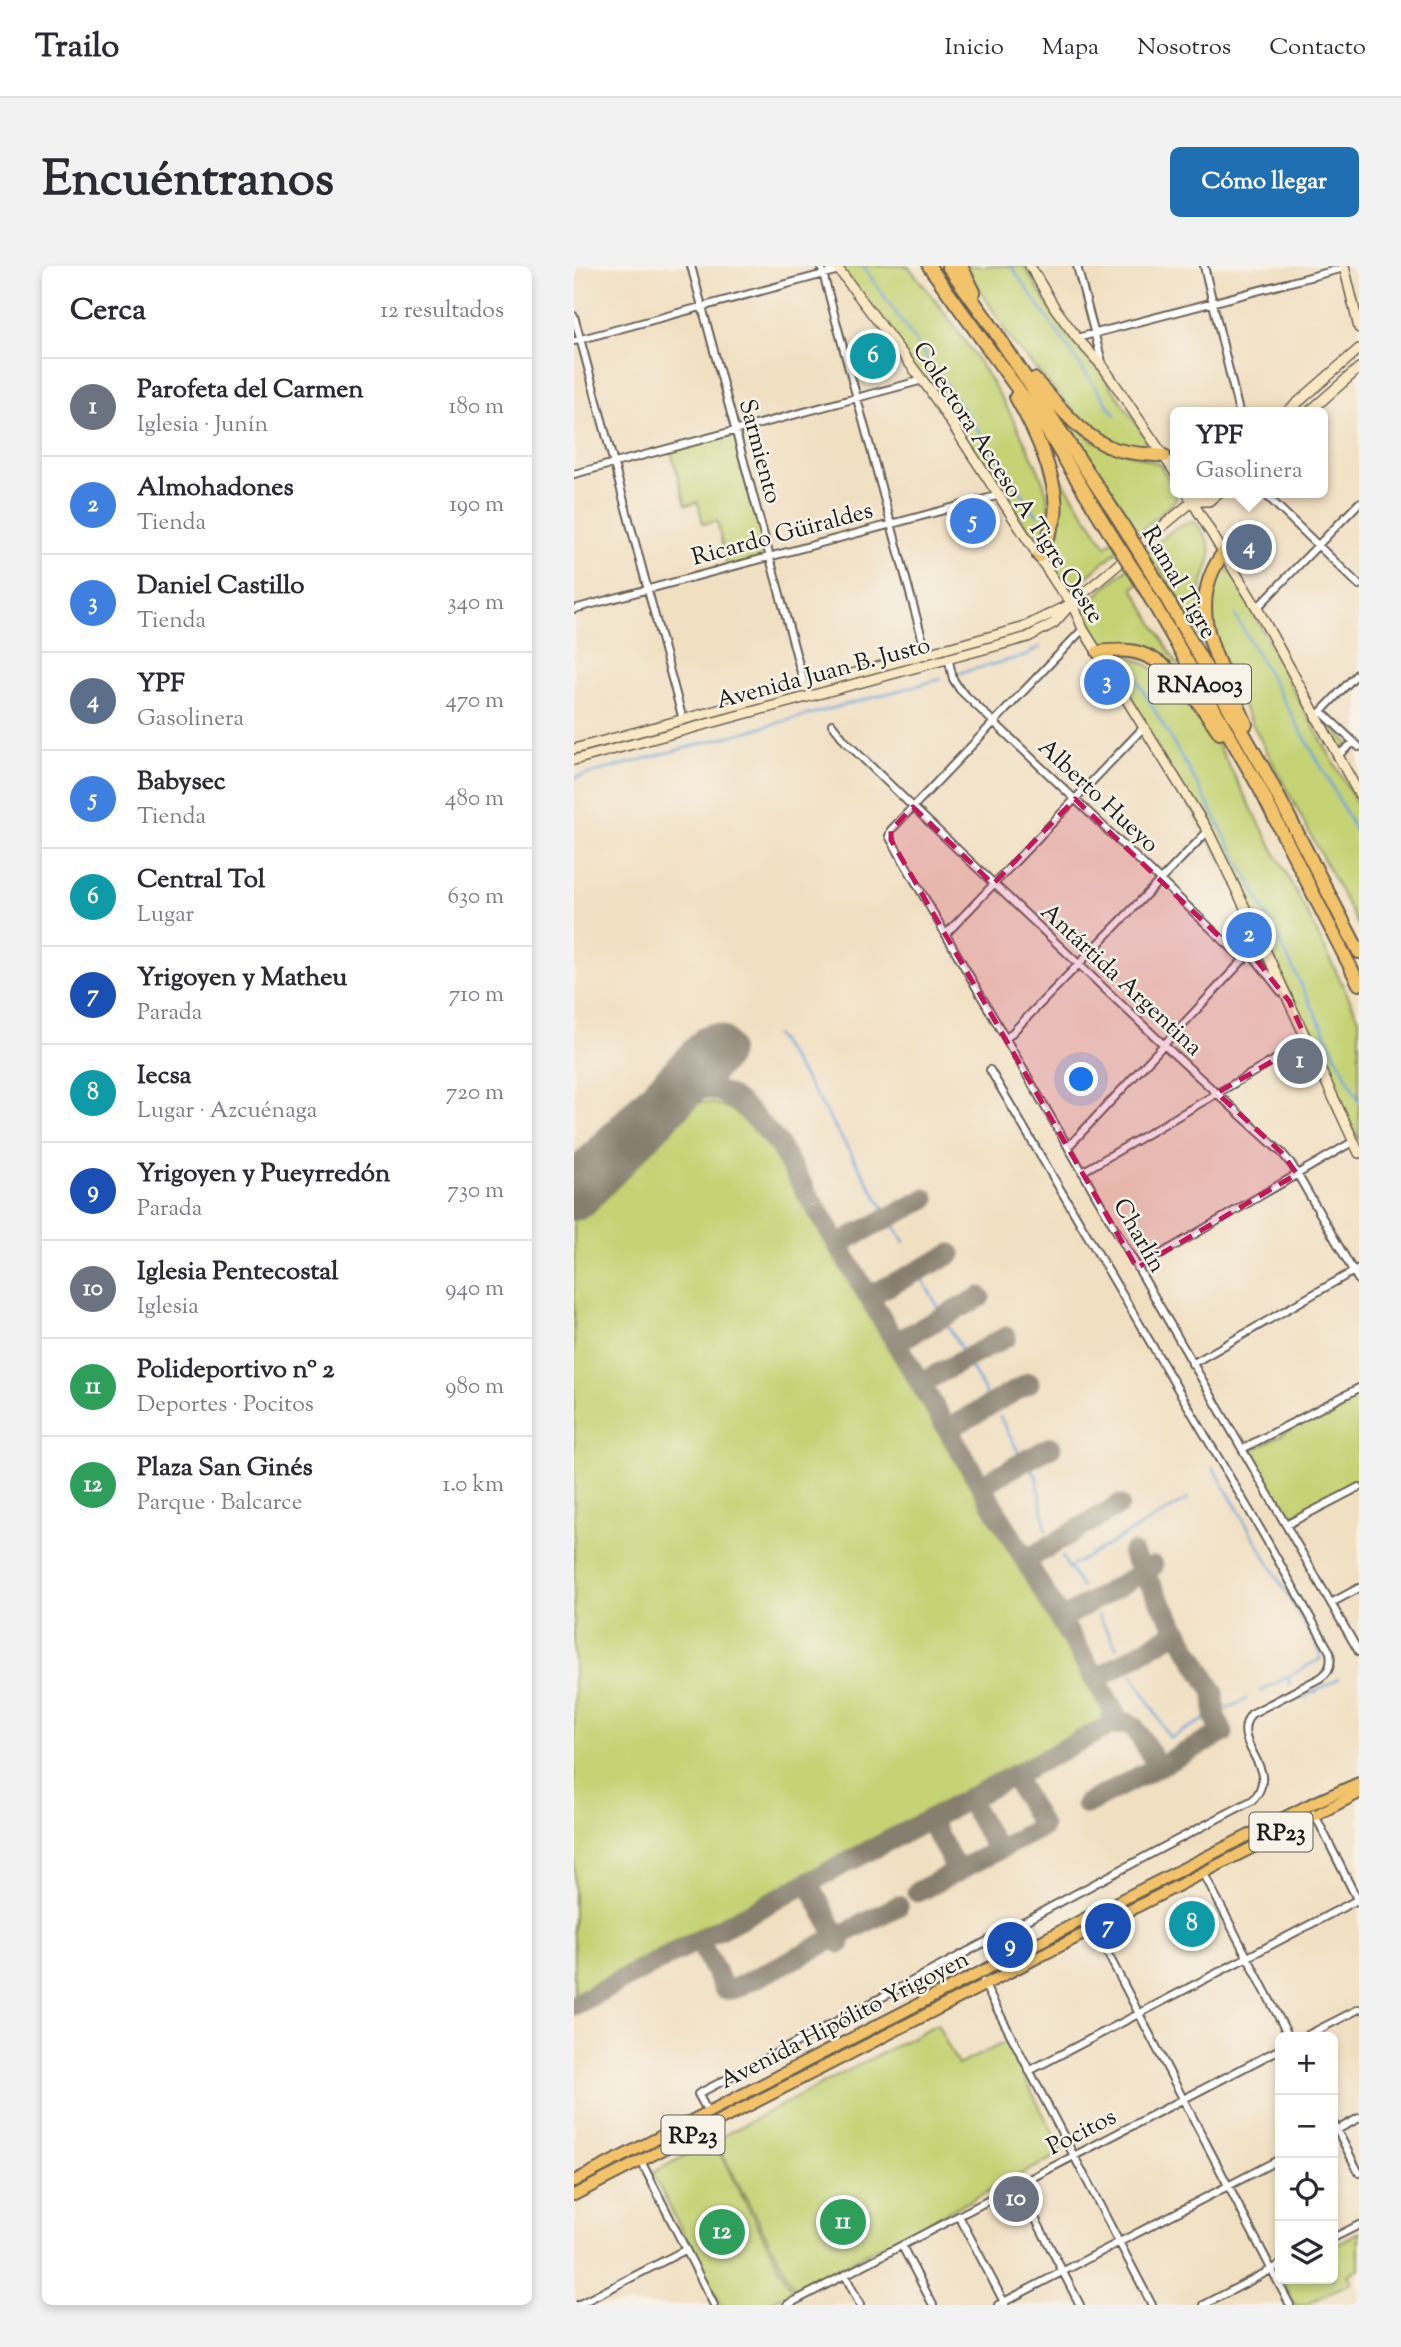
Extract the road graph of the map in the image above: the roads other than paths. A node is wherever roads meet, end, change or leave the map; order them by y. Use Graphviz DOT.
graph roads {
  1 [pos="691,266"];
  2 [pos="821,266"];
  3 [pos="920,266"];
  4 [pos="929,266"];
  5 [pos="948,266"];
  6 [pos="961,266"];
  7 [pos="1030,266"];
  8 [pos="1077,266"];
  9 [pos="1204,266"];
  10 [pos="1344,267"];
  11 [pos="838,268"];
  12 [pos="823,274"];
  13 [pos="1212,301"];
  14 [pos="702,307"];
  15 [pos="574,316"];
  16 [pos="966,317"];
  17 [pos="990,324"];
  18 [pos="1359,328"];
  19 [pos="1095,333"];
  20 [pos="1077,338"];
  21 [pos="577,340"];
  22 [pos="1359,349"];
  23 [pos="1009,353"];
  24 [pos="992,354"];
  25 [pos="1345,361"];
  26 [pos="1104,369"];
  27 [pos="1358,372"];
  28 [pos="923,380"];
  29 [pos="857,398"];
  30 [pos="1238,407"];
  31 [pos="1293,407"];
  32 [pos="1315,407"];
  33 [pos="735,430"];
  34 [pos="1164,456"];
  35 [pos="614,464"];
  36 [pos="1170,466"];
  37 [pos="574,474"];
  38 [pos="1000,495"];
  39 [pos="1191,498"];
  40 [pos="1194,498"];
  41 [pos="1269,498"];
  42 [pos="1359,503"];
  43 [pos="891,524"];
  44 [pos="1145,541"];
  45 [pos="1319,545"];
  46 [pos="1224,552"];
  47 [pos="770,556"];
  48 [pos="1038,556"];
  49 [pos="1120,564"];
  50 [pos="1359,585"];
  51 [pos="648,590"];
  52 [pos="1072,603"];
  53 [pos="1257,608"];
  54 [pos="574,609"];
  55 [pos="1083,629"];
  56 [pos="947,653"];
  57 [pos="1098,653"];
  58 [pos="928,659"];
  59 [pos="1359,672"];
  60 [pos="805,687"];
  61 [pos="1319,715"];
  62 [pos="683,720"];
  63 [pos="993,722"];
  64 [pos="832,724"];
  65 [pos="1144,727"];
  66 [pos="1357,745"];
  67 [pos="574,749"];
  68 [pos="1337,756"];
  69 [pos="574,760"];
  70 [pos="1266,773"];
  71 [pos="1259,787"];
  72 [pos="1359,794"];
  73 [pos="1075,799"];
  74 [pos="913,807"];
  75 [pos="1208,831"];
  76 [pos="1160,880"];
  77 [pos="993,884"];
  78 [pos="946,934"];
  79 [pos="1261,941"];
  80 [pos="1250,952"];
  81 [pos="1359,952"];
  82 [pos="1244,960"];
  83 [pos="1078,964"];
  84 [pos="1359,986"];
  85 [pos="1289,1001"];
  86 [pos="1006,1039"];
  87 [pos="1307,1041"];
  88 [pos="1164,1045"];
  89 [pos="990,1070"];
  90 [pos="1217,1093"];
  91 [pos="1354,1141"];
  92 [pos="1068,1147"];
  93 [pos="1359,1153"];
  94 [pos="1082,1172"];
  95 [pos="1297,1174"];
  96 [pos="1137,1268"];
  97 [pos="1356,1270"];
  98 [pos="1359,1282"];
  99 [pos="1192,1364"];
  100 [pos="1359,1388"];
  101 [pos="1242,1449"];
  102 [pos="1359,1487"];
  103 [pos="1286,1525"];
  104 [pos="1359,1588"];
  105 [pos="1331,1603"];
  106 [pos="1359,1652"];
  107 [pos="1359,1783"];
  108 [pos="1359,1793"];
  109 [pos="1312,1810"];
  110 [pos="1203,1872"];
  111 [pos="1123,1899"];
  112 [pos="1358,1901"];
  113 [pos="1129,1911"];
  114 [pos="1095,1928"];
  115 [pos="1247,1957"];
  116 [pos="978,1974"];
  117 [pos="985,1986"];
  118 [pos="1359,2008"];
  119 [pos="1139,2014"];
  120 [pos="1286,2032"];
  121 [pos="1313,2032"];
  122 [pos="1275,2052"];
  123 [pos="1029,2071"];
  124 [pos="1184,2099"];
  125 [pos="708,2112"];
  126 [pos="1359,2118"];
  127 [pos="1338,2129"];
  128 [pos="1338,2136"];
  129 [pos="1074,2157"];
  130 [pos="640,2161"];
  131 [pos="1275,2162"];
  132 [pos="1359,2173"];
  133 [pos="574,2181"];
  134 [pos="1018,2185"];
  135 [pos="1228,2186"];
  136 [pos="574,2195"];
  137 [pos="959,2216"];
  138 [pos="1359,2225"];
  139 [pos="1338,2236"];
  140 [pos="1119,2243"];
  141 [pos="902,2246"];
  142 [pos="685,2250"];
  143 [pos="1275,2268"];
  144 [pos="1272,2269"];
  145 [pos="1063,2272"];
  146 [pos="845,2275"];
  147 [pos="1002,2304"];
  148 [pos="578,2305"];
  149 [pos="714,2305"];
  150 [pos="787,2305"];
  151 [pos="860,2305"];
  152 [pos="933,2305"];
  153 [pos="1080,2305"];
  154 [pos="1152,2305"];
  155 [pos="1204,2305"];
  156 [pos="1290,2305"];
  1 -- 14 [label="street, Sarmiento"];
  2 -- 12 [label="street"];
  3 -- 16 [label="highway"];
  4 -- 16 [label="highway, RNA003"];
  5 -- 17 [label="highway, RNA003"];
  6 -- 17 [label="highway"];
  7 -- 20 [label="street"];
  8 -- 19 [label="street"];
  9 -- 13 [label="street"];
  10 -- 13 [label="street"];
  10 -- 18 [label="street"];
  11 -- 12 [label="street"];
  11 -- 28 [label="street, Colectora Acceso A Tigre Oeste"];
  12 -- 14 [label="street"];
  12 -- 29 [label="street"];
  13 -- 19 [label="street"];
  13 -- 30 [label="street"];
  14 -- 21 [label="street"];
  14 -- 33 [label="street, Sarmiento"];
  15 -- 21 [label="street"];
  16 -- 24 [label="highway, RNA003"];
  17 -- 23 [label="highway, RNA003"];
  19 -- 20 [label="street"];
  19 -- 26 [label="street"];
  20 -- 26 [label="street"];
  21 -- 35 [label="street"];
  22 -- 25 [label="street"];
  23 -- 34 [label="highway"];
  23 -- 70 [label="highway, Ramal Tigre / RNA003, bridge"];
  24 -- 48 [label="highway"];
  24 -- 71 [label="highway, Ramal Tigre / RNA003, bridge"];
  25 -- 27 [label="street"];
  25 -- 31 [label="street"];
  26 -- 34 [label="street"];
  27 -- 32 [label="street"];
  28 -- 29 [label="street"];
  28 -- 38 [label="street, Colectora Acceso A Tigre Oeste"];
  29 -- 33 [label="street"];
  29 -- 43 [label="street"];
  33 -- 35 [label="street"];
  33 -- 47 [label="street, Sarmiento"];
  34 -- 36 [label="street"];
  35 -- 37 [label="street"];
  35 -- 51 [label="street"];
  38 -- 43 [label="street, Ricardo Güiraldes"];
  38 -- 48 [label="street, Colectora Acceso A Tigre Oeste"];
  39 -- 44 [label="street"];
  40 -- 46 [label="street"];
  41 -- 45 [label="street"];
  42 -- 45 [label="street"];
  43 -- 47 [label="street, Ricardo Güiraldes"];
  43 -- 58 [label="street"];
  45 -- 50 [label="street"];
  45 -- 53 [label="street"];
  46 -- 53 [label="street"];
  46 -- 70 [label="highway"];
  47 -- 51 [label="street, Ricardo Güiraldes"];
  47 -- 60 [label="street, Sarmiento"];
  48 -- 52 [label="street, Colectora Acceso A Tigre Oeste"];
  49 -- 52 [label="street, Avenida Juan B. Justo"];
  51 -- 54 [label="street, Ricardo Güiraldes"];
  51 -- 62 [label="street"];
  52 -- 55 [label="street, Colectora Acceso A Tigre Oeste"];
  52 -- 56 [label="street, Avenida Juan B. Justo"];
  53 -- 61 [label="street"];
  55 -- 57 [label="street, Colectora Acceso A Tigre Oeste"];
  55 -- 63 [label="street"];
  56 -- 58 [label="street, Avenida Juan B. Justo"];
  56 -- 63 [label="street, Alberto Hueyo"];
  57 -- 65 [label="street, Colectora Acceso A Tigre Oeste"];
  57 -- 71 [label="highway"];
  58 -- 60 [label="street, Avenida Juan B. Justo"];
  58 -- 69 [label="street, Avenida Juan B. Justo"];
  59 -- 61 [label="street"];
  60 -- 62 [label="street, Avenida Juan B. Justo"];
  61 -- 66 [label="street"];
  61 -- 68 [label="street"];
  62 -- 67 [label="street, Avenida Juan B. Justo"];
  63 -- 73 [label="street, Alberto Hueyo"];
  63 -- 74 [label="street"];
  64 -- 74 [label="street, Antártida Argentina"];
  65 -- 73 [label="street"];
  65 -- 75 [label="street, Colectora Acceso A Tigre Oeste"];
  66 -- 68 [label="street"];
  68 -- 72 [label="street"];
  70 -- 81 [label="highway, RNA003"];
  71 -- 84 [label="highway, RNA003"];
  73 -- 76 [label="street, Alberto Hueyo"];
  73 -- 77 [label="street"];
  74 -- 77 [label="street, Antártida Argentina"];
  74 -- 78 [label="street, Charlín"];
  75 -- 76 [label="street"];
  75 -- 79 [label="street, Colectora Acceso A Tigre Oeste"];
  76 -- 82 [label="street, Alberto Hueyo"];
  76 -- 83 [label="street"];
  77 -- 78 [label="street"];
  77 -- 83 [label="street, Antártida Argentina"];
  78 -- 86 [label="street, Charlín"];
  79 -- 80 [label="street"];
  79 -- 85 [label="street, Colectora Acceso A Tigre Oeste"];
  80 -- 82 [label="street"];
  80 -- 85 [label="street"];
  82 -- 88 [label="street"];
  83 -- 86 [label="street"];
  83 -- 88 [label="street, Antártida Argentina"];
  85 -- 87 [label="street, Colectora Acceso A Tigre Oeste"];
  86 -- 92 [label="street, Charlín"];
  87 -- 90 [label="street"];
  87 -- 91 [label="street, Colectora Acceso A Tigre Oeste"];
  88 -- 90 [label="street, Antártida Argentina"];
  88 -- 92 [label="street"];
  89 -- 125 [label="street"];
  90 -- 94 [label="street"];
  90 -- 95 [label="street, Antártida Argentina"];
  91 -- 93 [label="street, Colectora Acceso A Tigre Oeste"];
  91 -- 95 [label="street"];
  92 -- 94 [label="street, Charlín"];
  94 -- 96 [label="street, Charlín"];
  95 -- 96 [label="street"];
  95 -- 97 [label="street, Antártida Argentina"];
  96 -- 99 [label="street, Charlín"];
  97 -- 98 [label="street, Antártida Argentina"];
  97 -- 99 [label="street"];
  99 -- 101 [label="street, Charlín"];
  100 -- 101 [label="street"];
  101 -- 103 [label="street, Charlín"];
  102 -- 103 [label="street"];
  103 -- 105 [label="street, Charlín"];
  104 -- 105 [label="street"];
  105 -- 106 [label="street, Charlín"];
  107 -- 109 [label="main road, Avenida Hipólito Yrigoyen / RP23"];
  108 -- 109 [label="main road, Avenida Hipólito Yrigoyen / RP23"];
  109 -- 110 [label="main road, Avenida Hipólito Yrigoyen / RP23"];
  109 -- 111 [label="main road, Avenida Hipólito Yrigoyen / RP23"];
  109 -- 112 [label="street"];
  110 -- 113 [label="main road, Avenida Hipólito Yrigoyen / RP23"];
  110 -- 115 [label="street"];
  111 -- 113 [label="main road"];
  111 -- 116 [label="main road, Avenida Hipólito Yrigoyen / RP23"];
  112 -- 115 [label="street"];
  113 -- 114 [label="main road, Avenida Hipólito Yrigoyen / RP23"];
  114 -- 117 [label="main road, Avenida Hipólito Yrigoyen / RP23"];
  114 -- 119 [label="street"];
  115 -- 119 [label="street"];
  115 -- 120 [label="street"];
  116 -- 117 [label="street"];
  116 -- 125 [label="main road, Avenida Hipólito Yrigoyen / RP23"];
  117 -- 123 [label="street"];
  117 -- 130 [label="main road, Avenida Hipólito Yrigoyen / RP23"];
  118 -- 121 [label="street"];
  119 -- 123 [label="street"];
  119 -- 124 [label="street"];
  122 -- 124 [label="street, Pocitos"];
  123 -- 129 [label="street"];
  124 -- 129 [label="street, Pocitos"];
  124 -- 135 [label="street"];
  125 -- 133 [label="main road, Avenida Hipólito Yrigoyen / RP23"];
  126 -- 127 [label="street"];
  128 -- 132 [label="street"];
  129 -- 134 [label="street, Pocitos"];
  129 -- 140 [label="street"];
  130 -- 136 [label="main road, Avenida Hipólito Yrigoyen / RP23"];
  130 -- 142 [label="street"];
  131 -- 135 [label="street"];
  134 -- 137 [label="street, Pocitos"];
  134 -- 145 [label="street"];
  135 -- 140 [label="street"];
  135 -- 144 [label="street"];
  137 -- 141 [label="street, Pocitos"];
  137 -- 147 [label="street"];
  138 -- 139 [label="street"];
  140 -- 145 [label="street"];
  140 -- 154 [label="street"];
  141 -- 146 [label="street, Pocitos"];
  141 -- 152 [label="street"];
  142 -- 148 [label="street"];
  142 -- 149 [label="street"];
  143 -- 144 [label="street"];
  144 -- 155 [label="street"];
  144 -- 156 [label="street"];
  145 -- 147 [label="street"];
  145 -- 153 [label="street"];
  146 -- 150 [label="street, Pocitos"];
  146 -- 151 [label="street"];
}
